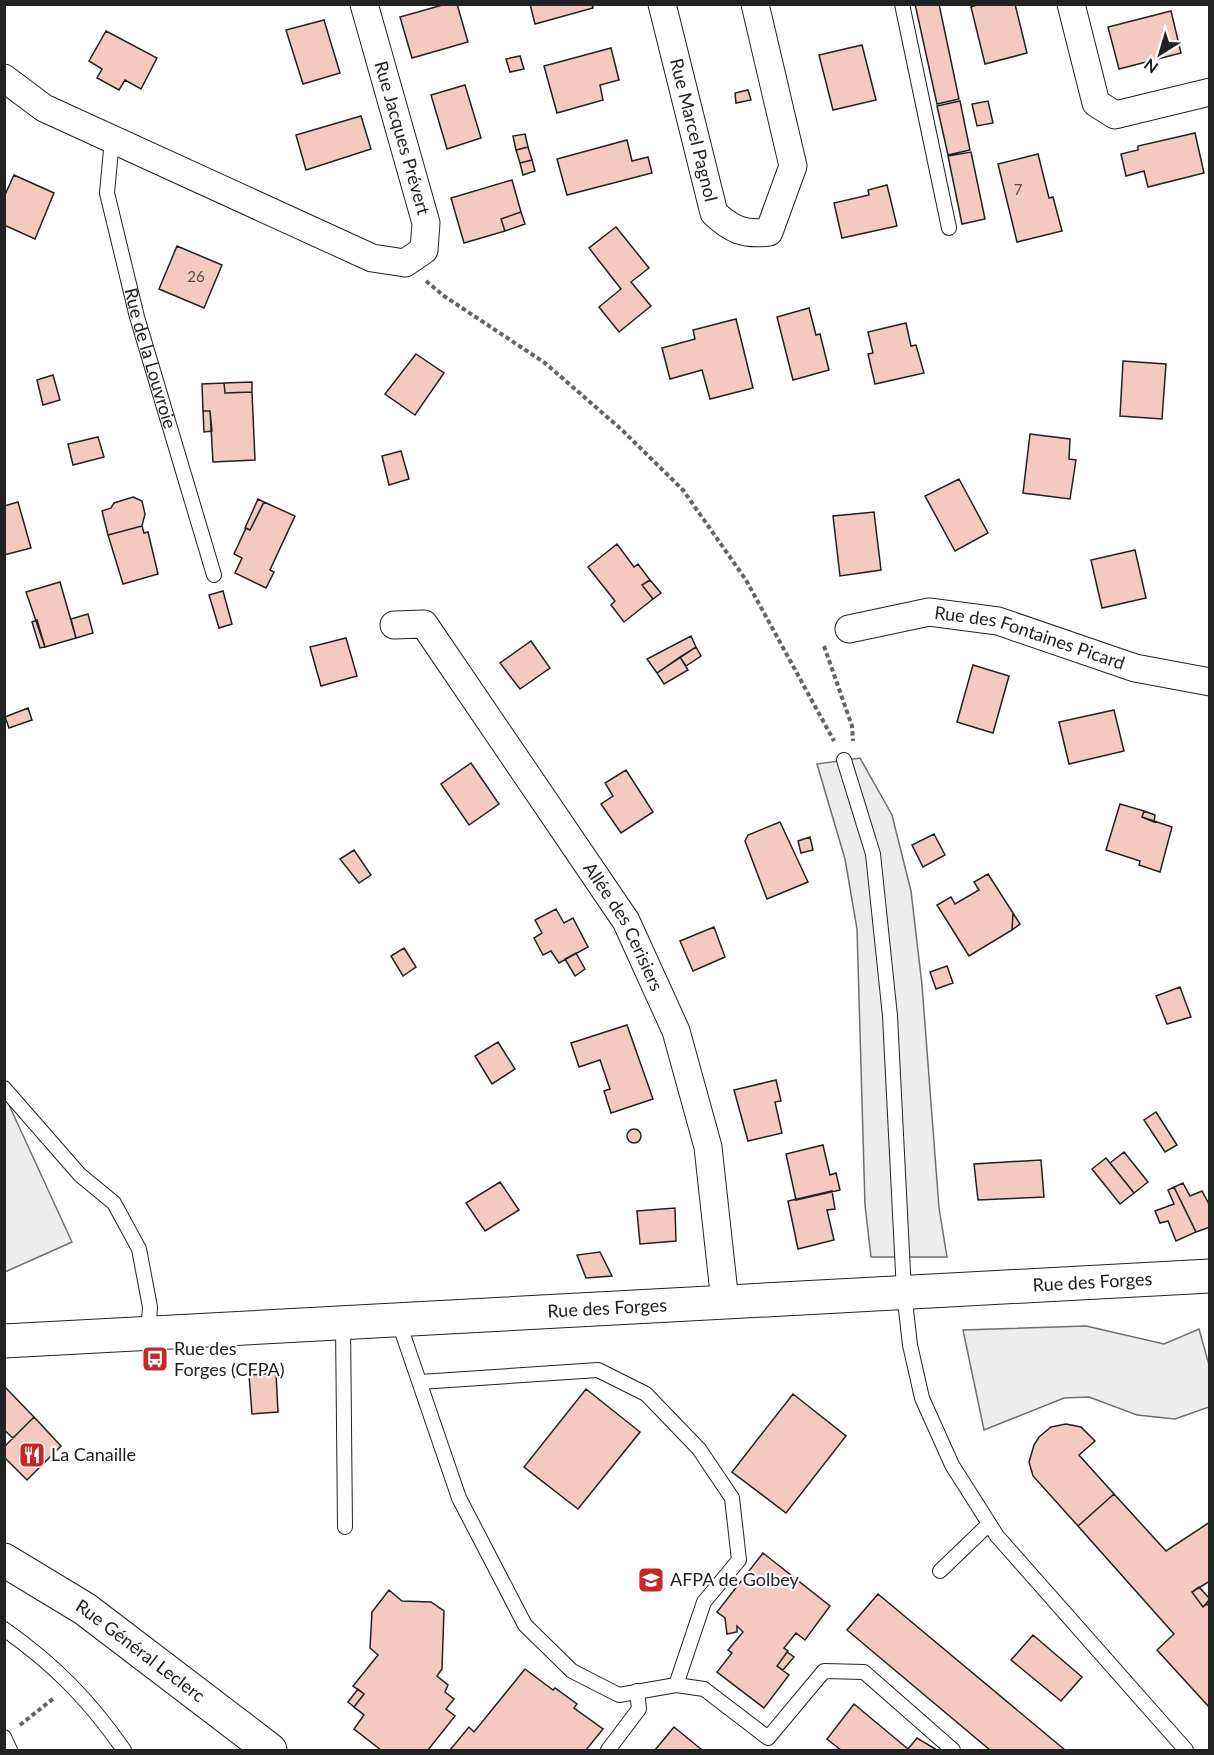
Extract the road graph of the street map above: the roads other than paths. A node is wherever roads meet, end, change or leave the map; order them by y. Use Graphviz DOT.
graph roads {
  1 [pos="364,4"];
  2 [pos="662,4"];
  3 [pos="755,4"];
  4 [pos="902,4"];
  5 [pos="1071,4"];
  6 [pos="4,78"];
  7 [pos="1209,92"];
  8 [pos="112,139"];
  9 [pos="949,228"];
  10 [pos="214,575"];
  11 [pos="394,625"];
  12 [pos="849,629"];
  13 [pos="1209,682"];
  14 [pos="843,757"];
  15 [pos="4,1088"];
  16 [pos="1209,1276"];
  17 [pos="904,1292"];
  18 [pos="725,1302"];
  19 [pos="398,1320"];
  20 [pos="343,1323"];
  21 [pos="148,1334"];
  22 [pos="4,1341"];
  23 [pos="420,1382"];
  24 [pos="989,1524"];
  25 [pos="345,1527"];
  26 [pos="4,1560"];
  27 [pos="940,1571"];
  28 [pos="4,1629"];
  29 [pos="676,1685"];
  30 [pos="637,1691"];
  31 [pos="4,1737"];
  32 [pos="767,1744"];
  33 [pos="10,1750"];
  34 [pos="124,1750"];
  35 [pos="270,1750"];
  36 [pos="608,1750"];
  37 [pos="953,1750"];
  38 [pos="1186,1750"];
  1 -- 8 [label="street, Rue Jacques Prévert"];
  2 -- 3 [label="street, Rue Marcel Pagnol"];
  4 -- 9 [label="lane"];
  5 -- 7 [label="street"];
  6 -- 8 [label="street"];
  8 -- 10 [label="lane, Rue de la Louvroie"];
  11 -- 18 [label="street, Allée des Cerisiers"];
  12 -- 13 [label="street, Rue des Fontaines Picard"];
  14 -- 17 [label="lane"];
  15 -- 21 [label="lane"];
  16 -- 17 [label="main road, Rue des Forges"];
  17 -- 18 [label="main road, Rue des Forges"];
  17 -- 24 [label="lane"];
  18 -- 19 [label="main road, Rue des Forges"];
  19 -- 20 [label="main road, Rue des Forges"];
  19 -- 23 [label="lane"];
  20 -- 21 [label="main road, Rue des Forges"];
  20 -- 25 [label="lane"];
  21 -- 22 [label="main road, Rue des Forges"];
  23 -- 29 [label="lane"];
  23 -- 30 [label="lane"];
  24 -- 27 [label="lane"];
  24 -- 38 [label="lane"];
  26 -- 35 [label="main road, Rue Général Leclerc"];
  28 -- 34 [label="lane"];
  29 -- 30 [label="lane"];
  29 -- 32 [label="lane"];
  30 -- 36 [label="lane"];
  31 -- 33 [label="lane"];
  32 -- 37 [label="lane"];
}
